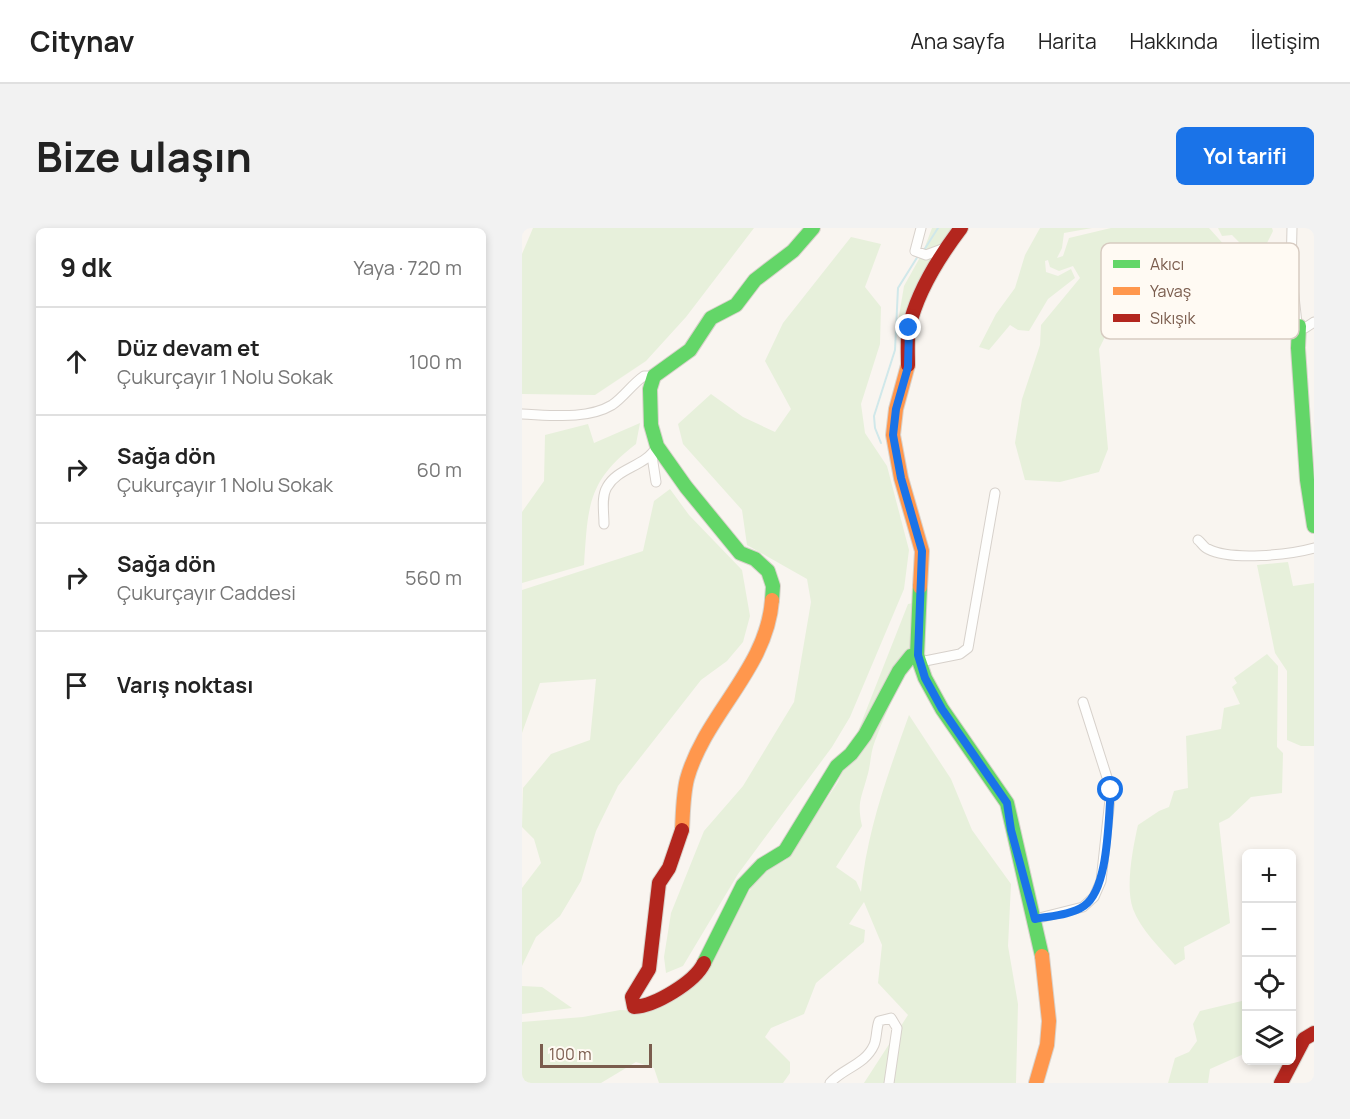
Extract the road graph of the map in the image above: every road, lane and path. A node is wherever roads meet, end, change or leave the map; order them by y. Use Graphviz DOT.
graph roads {
  1 [pos="813,228"];
  2 [pos="921,228"];
  3 [pos="961,228"];
  4 [pos="1292,228"];
  5 [pos="1292,243"];
  6 [pos="947,247"];
  7 [pos="1314,322"];
  8 [pos="1299,326"];
  9 [pos="1298,339"];
  10 [pos="654,376"];
  11 [pos="522,414"];
  12 [pos="654,451"];
  13 [pos="656,482"];
  14 [pos="995,493"];
  15 [pos="604,524"];
  16 [pos="1314,526"];
  17 [pos="1198,540"];
  18 [pos="1314,548"];
  19 [pos="919,659"];
  20 [pos="1083,702"];
  21 [pos="1035,919"];
  22 [pos="1314,1033"];
  23 [pos="830,1083"];
  24 [pos="888,1083"];
  25 [pos="1036,1083"];
  26 [pos="1281,1083"];
  1 -- 10 [label="street"];
  2 -- 6 [label="street"];
  3 -- 6 [label="street"];
  4 -- 5 [label="street"];
  6 -- 19 [label="street"];
  7 -- 8 [label="street"];
  9 -- 16 [label="street"];
  10 -- 11 [label="street"];
  10 -- 12 [label="street"];
  12 -- 13 [label="street"];
  12 -- 15 [label="street"];
  12 -- 19 [label="street"];
  14 -- 19 [label="street"];
  17 -- 18 [label="street"];
  19 -- 21 [label="street"];
  20 -- 21 [label="street"];
  21 -- 25 [label="street"];
  22 -- 26 [label="street"];
  23 -- 24 [label="street"];
}
